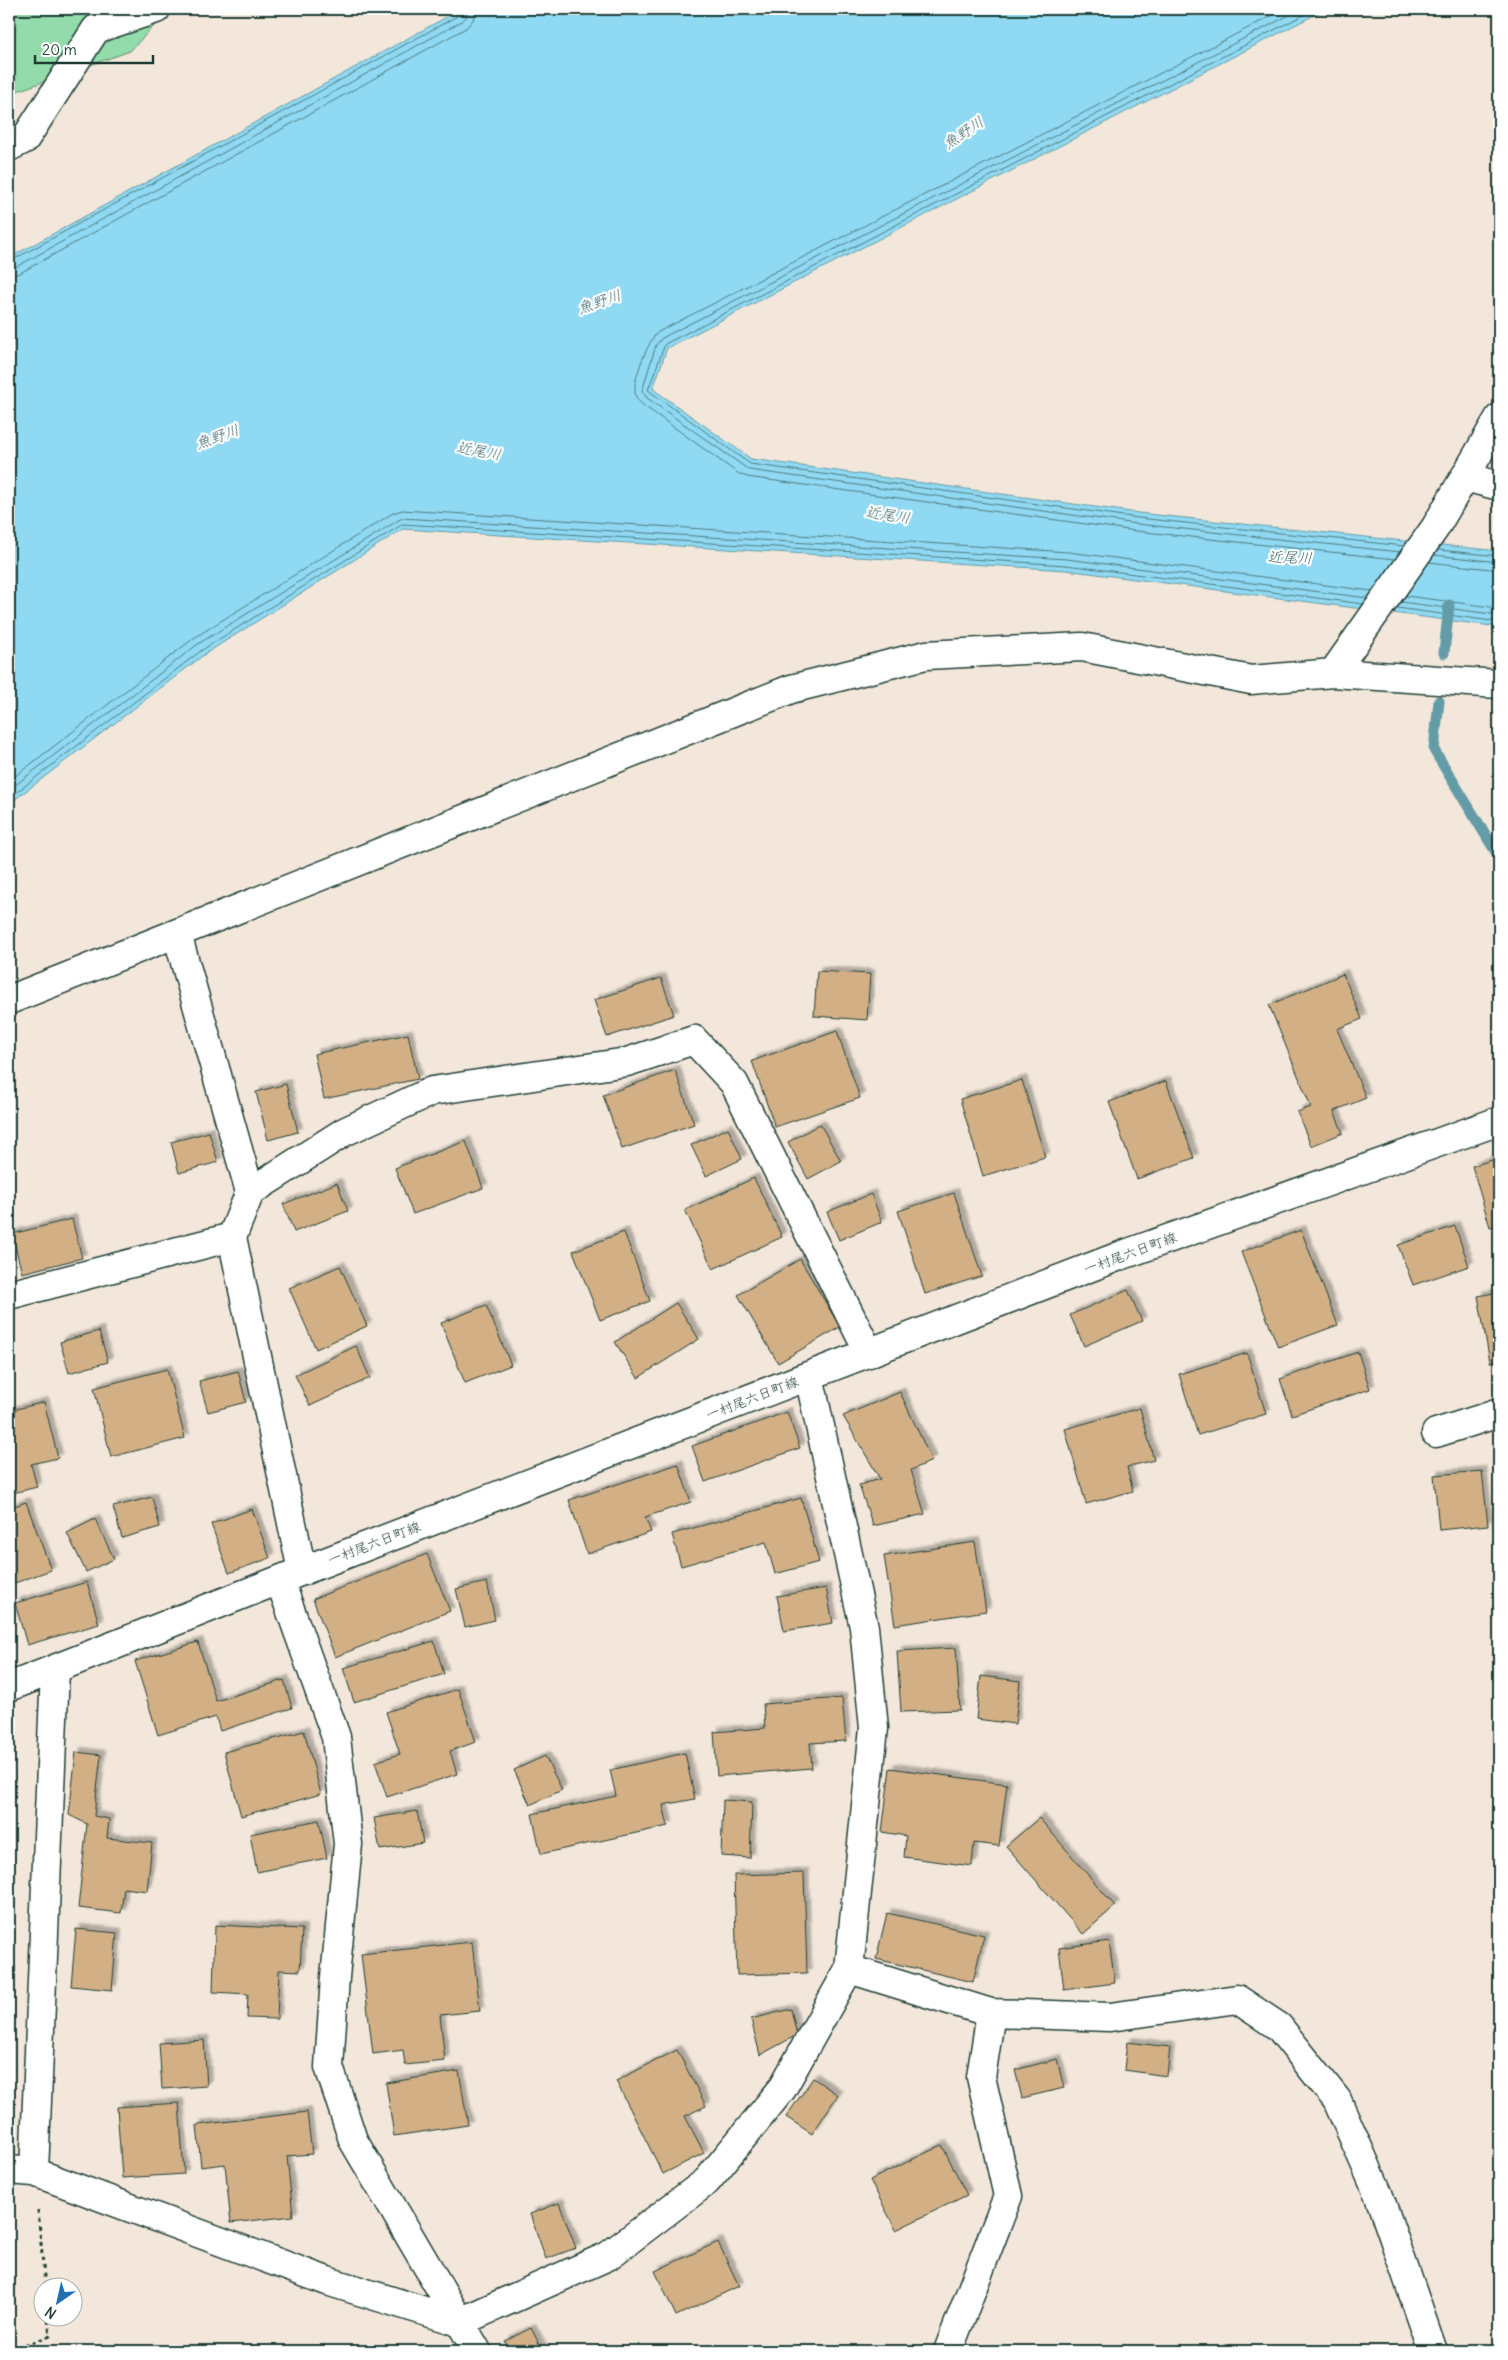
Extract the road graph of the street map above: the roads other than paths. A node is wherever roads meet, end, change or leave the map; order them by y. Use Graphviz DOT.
graph roads {
  1 [pos="156,9"];
  2 [pos="9,147"];
  3 [pos="1499,418"];
  4 [pos="1465,477"];
  5 [pos="1499,486"];
  6 [pos="1332,673"];
  7 [pos="1499,684"];
  8 [pos="177,934"];
  9 [pos="9,1000"];
  10 [pos="1499,1121"];
  11 [pos="250,1192"];
  12 [pos="232,1237"];
  13 [pos="9,1295"];
  14 [pos="869,1352"];
  15 [pos="809,1376"];
  16 [pos="1499,1413"];
  17 [pos="1436,1433"];
  18 [pos="291,1576"];
  19 [pos="55,1670"];
  20 [pos="9,1687"];
  21 [pos="849,1969"];
  22 [pos="991,2013"];
  23 [pos="22,2171"];
  24 [pos="460,2322"];
  25 [pos="477,2351"];
  26 [pos="948,2351"];
  27 [pos="1433,2351"];
  1 -- 2 [label="street"];
  3 -- 4 [label="street"];
  4 -- 5 [label="street"];
  4 -- 6 [label="street"];
  6 -- 7 [label="street"];
  6 -- 8 [label="street"];
  8 -- 9 [label="street"];
  8 -- 11 [label="street"];
  10 -- 14 [label="street, 一村尾六日町線"];
  11 -- 12 [label="street"];
  11 -- 14 [label="street"];
  12 -- 13 [label="street"];
  12 -- 18 [label="street"];
  14 -- 15 [label="street, 一村尾六日町線"];
  15 -- 18 [label="street, 一村尾六日町線"];
  15 -- 21 [label="street"];
  16 -- 17 [label="street"];
  18 -- 19 [label="street, 一村尾六日町線"];
  18 -- 24 [label="street"];
  19 -- 20 [label="street, 一村尾六日町線"];
  19 -- 23 [label="street"];
  21 -- 22 [label="street"];
  21 -- 24 [label="street"];
  22 -- 26 [label="street"];
  22 -- 27 [label="street"];
  23 -- 24 [label="street"];
  24 -- 25 [label="street"];
}
